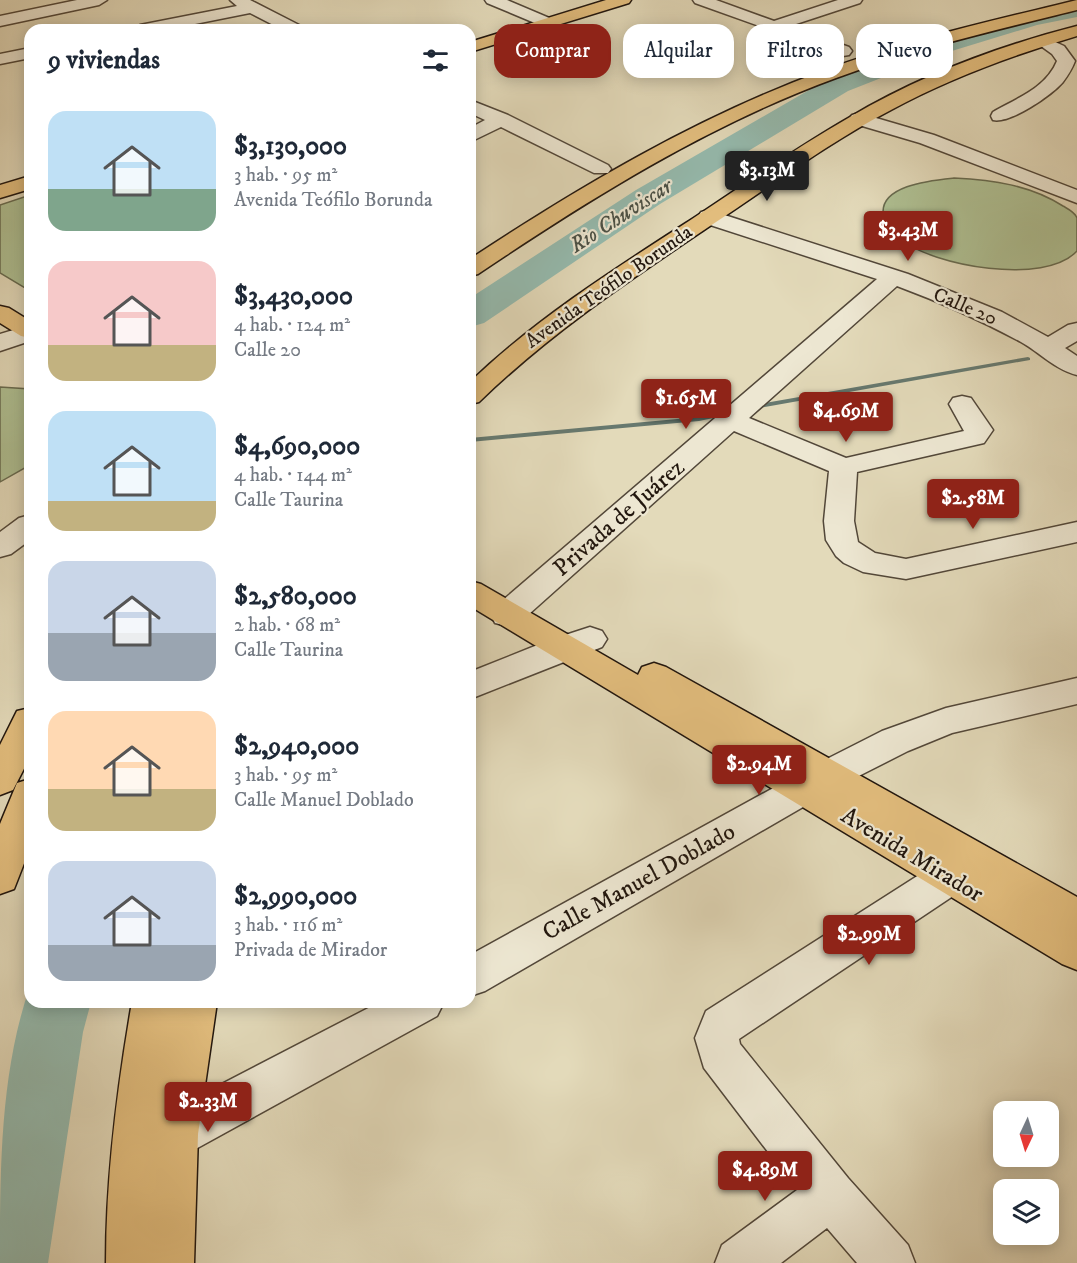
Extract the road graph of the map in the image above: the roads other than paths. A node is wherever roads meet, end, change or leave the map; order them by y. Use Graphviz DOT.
graph roads {
  1 [pos="99,0"];
  2 [pos="493,0"];
  3 [pos="623,0"];
  4 [pos="701,0"];
  5 [pos="854,0"];
  6 [pos="1025,0"];
  7 [pos="245,4"];
  8 [pos="1077,5"];
  9 [pos="1077,17"];
  10 [pos="0,21"];
  11 [pos="548,23"];
  12 [pos="164,24"];
  13 [pos="283,24"];
  14 [pos="768,24"];
  15 [pos="780,24"];
  16 [pos="929,24"];
  17 [pos="1077,32"];
  18 [pos="1042,41"];
  19 [pos="476,45"];
  20 [pos="844,46"];
  21 [pos="851,48"];
  22 [pos="1010,52"];
  23 [pos="24,54"];
  24 [pos="0,59"];
  25 [pos="958,59"];
  26 [pos="902,78"];
  27 [pos="476,109"];
  28 [pos="1000,116"];
  29 [pos="501,119"];
  30 [pos="860,119"];
  31 [pos="476,133"];
  32 [pos="797,134"];
  33 [pos="779,146"];
  34 [pos="601,170"];
  35 [pos="744,171"];
  36 [pos="24,184"];
  37 [pos="1,190"];
  38 [pos="1077,197"];
  39 [pos="710,217"];
  40 [pos="476,244"];
  41 [pos="476,265"];
  42 [pos="892,278"];
  43 [pos="0,292"];
  44 [pos="24,306"];
  45 [pos="0,314"];
  46 [pos="24,328"];
  47 [pos="1077,330"];
  48 [pos="24,334"];
  49 [pos="0,343"];
  50 [pos="1067,357"];
  51 [pos="476,369"];
  52 [pos="476,390"];
  53 [pos="962,404"];
  54 [pos="732,421"];
  55 [pos="843,467"];
  56 [pos="24,529"];
  57 [pos="1077,532"];
  58 [pos="0,547"];
  59 [pos="476,573"];
  60 [pos="476,594"];
  61 [pos="516,608"];
  62 [pos="576,644"];
  63 [pos="476,684"];
  64 [pos="1077,691"];
  65 [pos="24,733"];
  66 [pos="0,780"];
  67 [pos="815,783"];
  68 [pos="24,811"];
  69 [pos="963,868"];
  70 [pos="0,877"];
  71 [pos="1077,918"];
  72 [pos="1077,951"];
  73 [pos="476,973"];
  74 [pos="153,1008"];
  75 [pos="194,1008"];
  76 [pos="411,1008"];
  77 [pos="175,1134"];
  78 [pos="831,1195"];
  79 [pos="131,1263"];
  80 [pos="169,1263"];
  81 [pos="740,1263"];
  82 [pos="890,1263"];
  1 -- 10 [label="street"];
  2 -- 11 [label="street"];
  3 -- 11 [label="main road"];
  4 -- 14 [label="street"];
  5 -- 15 [label="street"];
  6 -- 16 [label="main road"];
  7 -- 12 [label="street"];
  7 -- 13 [label="street"];
  8 -- 41 [label="main road"];
  9 -- 25 [label="main road"];
  11 -- 19 [label="main road"];
  17 -- 18 [label="main road, Avenida Teófilo Borunda"];
  18 -- 22 [label="main road, Avenida Teófilo Borunda"];
  18 -- 28 [label="street"];
  20 -- 21 [label="street"];
  21 -- 34 [label="main road"];
  22 -- 25 [label="main road"];
  22 -- 30 [label="main road, Avenida Teófilo Borunda"];
  23 -- 24 [label="street"];
  25 -- 35 [label="main road"];
  26 -- 32 [label="main road"];
  27 -- 29 [label="street"];
  29 -- 31 [label="street"];
  29 -- 34 [label="street"];
  30 -- 38 [label="street"];
  30 -- 39 [label="main road, Avenida Teófilo Borunda"];
  33 -- 35 [label="main road, Avenida Teófilo Borunda"];
  34 -- 40 [label="main road"];
  35 -- 51 [label="main road, Avenida Teófilo Borunda"];
  36 -- 37 [label="main road"];
  39 -- 42 [label="street, Calle 20"];
  39 -- 52 [label="main road, Avenida Teófilo Borunda"];
  42 -- 50 [label="street, Calle 20"];
  42 -- 54 [label="street, Privada de Juárez"];
  43 -- 44 [label="main road"];
  45 -- 46 [label="main road"];
  47 -- 50 [label="street"];
  48 -- 49 [label="street"];
  53 -- 55 [label="street"];
  54 -- 55 [label="street"];
  54 -- 61 [label="street, Privada de Juárez"];
  55 -- 57 [label="street"];
  56 -- 58 [label="street"];
  59 -- 61 [label="main road, Avenida Mirador"];
  60 -- 61 [label="main road, Avenida Mirador"];
  61 -- 62 [label="main road, Avenida Mirador"];
  62 -- 63 [label="street"];
  62 -- 67 [label="main road, Avenida Mirador"];
  64 -- 67 [label="street, Calle Manuel Doblado"];
  65 -- 66 [label="main road"];
  67 -- 69 [label="main road, Avenida Mirador"];
  67 -- 73 [label="street, Calle Manuel Doblado"];
  68 -- 70 [label="main road"];
  69 -- 71 [label="main road, Avenida Mirador"];
  69 -- 72 [label="main road, Avenida Mirador"];
  69 -- 78 [label="street"];
  74 -- 79 [label="main road"];
  75 -- 77 [label="main road"];
  76 -- 77 [label="street"];
  77 -- 80 [label="main road"];
  78 -- 81 [label="street"];
  78 -- 82 [label="street"];
}
